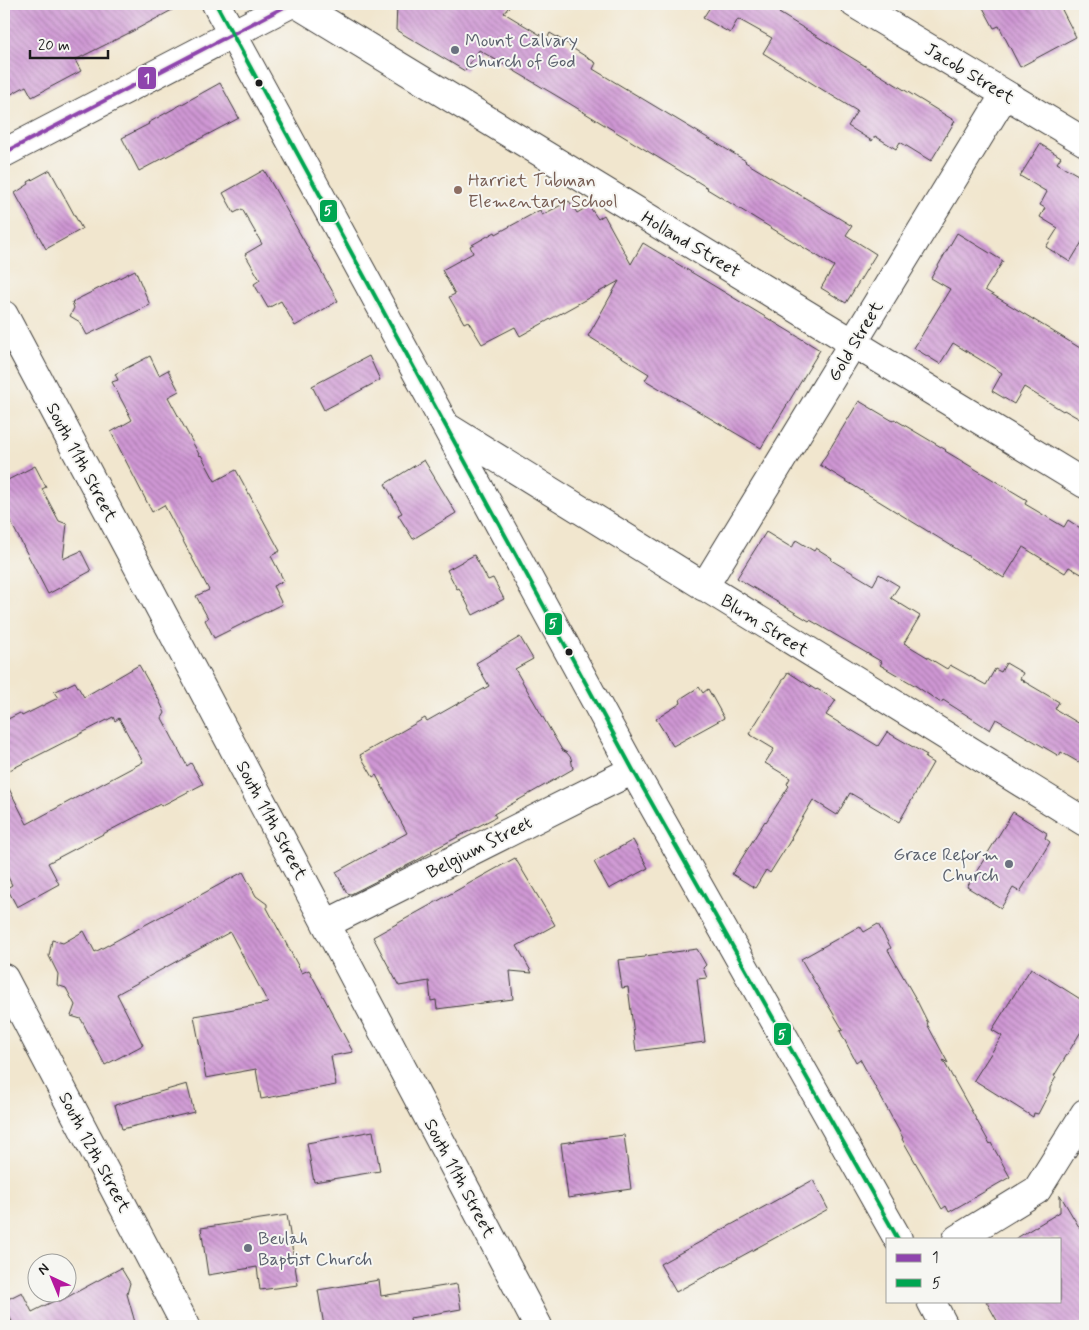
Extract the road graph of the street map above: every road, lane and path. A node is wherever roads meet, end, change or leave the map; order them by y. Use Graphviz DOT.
graph roads {
  1 [pos="216,4"];
  2 [pos="290,4"];
  3 [pos="297,4"];
  4 [pos="855,4"];
  5 [pos="232,34"];
  6 [pos="1005,94"];
  7 [pos="1085,142"];
  8 [pos="4,154"];
  9 [pos="4,315"];
  10 [pos="853,343"];
  11 [pos="446,426"];
  12 [pos="1085,484"];
  13 [pos="704,587"];
  14 [pos="633,770"];
  15 [pos="1085,822"];
  16 [pos="326,924"];
  17 [pos="4,978"];
  18 [pos="1085,1113"];
  19 [pos="897,1238"];
  20 [pos="959,1238"];
  21 [pos="932,1302"];
  22 [pos="186,1326"];
  23 [pos="538,1326"];
  24 [pos="944,1326"];
  1 -- 5 [label="street"];
  2 -- 5 [label="street"];
  3 -- 10 [label="street, Holland Street"];
  4 -- 6 [label="street, Jacob Street"];
  5 -- 8 [label="street"];
  5 -- 11 [label="street"];
  6 -- 7 [label="street, Jacob Street"];
  6 -- 10 [label="street, Gold Street"];
  9 -- 16 [label="street, South 11th Street"];
  10 -- 12 [label="street, Holland Street"];
  10 -- 13 [label="street, Gold Street"];
  11 -- 13 [label="street, Blum Street"];
  11 -- 14 [label="street"];
  13 -- 15 [label="street, Blum Street"];
  14 -- 16 [label="street, Belgium Street"];
  14 -- 19 [label="street"];
  16 -- 23 [label="street, South 11th Street"];
  17 -- 22 [label="street, South 12th Street"];
  18 -- 20 [label="street"];
  21 -- 24 [label="street"];
}
